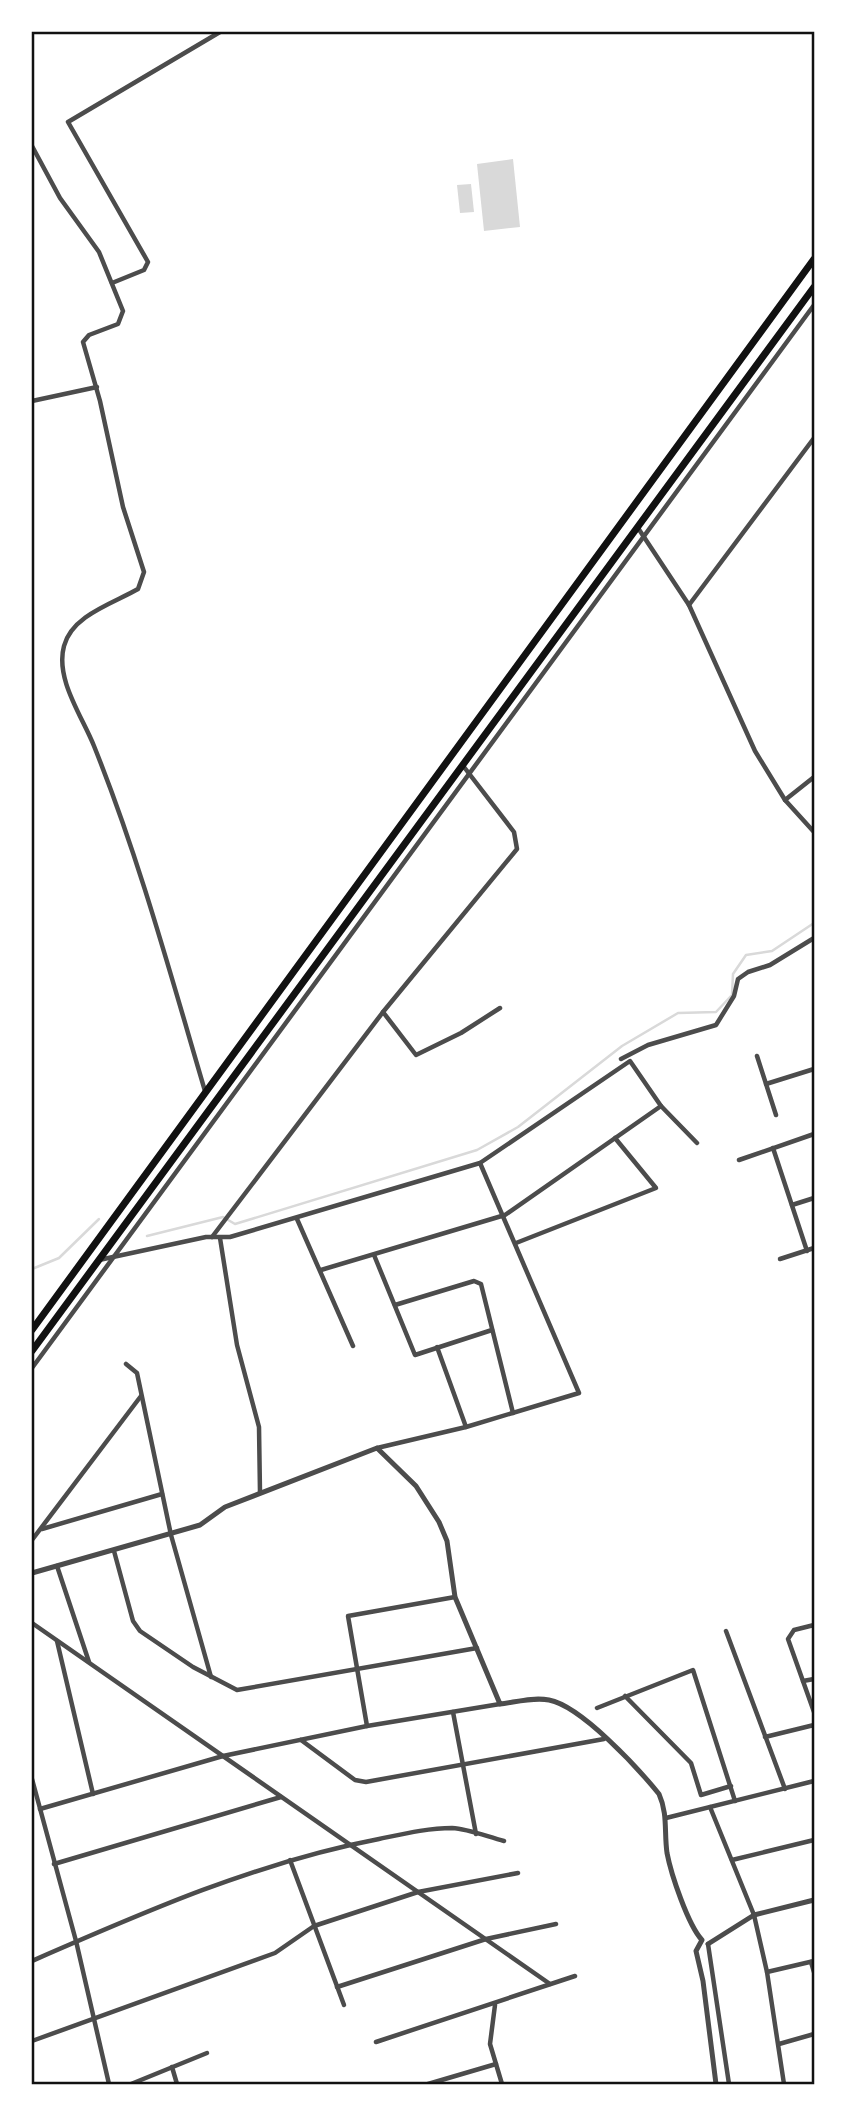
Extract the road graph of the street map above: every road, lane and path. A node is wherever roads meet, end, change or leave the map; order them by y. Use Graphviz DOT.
graph roads {
  1 [pos="220,32"];
  2 [pos="32,146"];
  3 [pos="814,259"];
  4 [pos="112,284"];
  5 [pos="814,287"];
  6 [pos="814,305"];
  7 [pos="97,387"];
  8 [pos="718,392"];
  9 [pos="32,401"];
  10 [pos="731,401"];
  11 [pos="814,438"];
  12 [pos="638,528"];
  13 [pos="645,535"];
  14 [pos="689,605"];
  15 [pos="467,770"];
  16 [pos="814,777"];
  17 [pos="785,800"];
  18 [pos="814,832"];
  19 [pos="814,938"];
  20 [pos="500,1008"];
  21 [pos="383,1012"];
  22 [pos="757,1055"];
  23 [pos="621,1059"];
  24 [pos="814,1069"];
  25 [pos="766,1084"];
  26 [pos="205,1092"];
  27 [pos="217,1100"];
  28 [pos="661,1106"];
  29 [pos="776,1115"];
  30 [pos="814,1135"];
  31 [pos="615,1138"];
  32 [pos="698,1143"];
  33 [pos="774,1148"];
  34 [pos="739,1160"];
  35 [pos="480,1163"];
  36 [pos="814,1198"];
  37 [pos="792,1205"];
  38 [pos="505,1215"];
  39 [pos="297,1219"];
  40 [pos="212,1237"];
  41 [pos="220,1238"];
  42 [pos="516,1243"];
  43 [pos="814,1248"];
  44 [pos="807,1251"];
  45 [pos="374,1255"];
  46 [pos="113,1257"];
  47 [pos="780,1259"];
  48 [pos="98,1260"];
  49 [pos="321,1270"];
  50 [pos="395,1305"];
  51 [pos="32,1330"];
  52 [pos="492,1330"];
  53 [pos="353,1346"];
  54 [pos="438,1348"];
  55 [pos="32,1350"];
  56 [pos="126,1364"];
  57 [pos="32,1368"];
  58 [pos="141,1396"];
  59 [pos="513,1413"];
  60 [pos="466,1427"];
  61 [pos="377,1448"];
  62 [pos="260,1493"];
  63 [pos="162,1494"];
  64 [pos="40,1529"];
  65 [pos="171,1535"];
  66 [pos="32,1540"];
  67 [pos="114,1550"];
  68 [pos="57,1566"];
  69 [pos="32,1573"];
  70 [pos="455,1597"];
  71 [pos="32,1623"];
  72 [pos="814,1625"];
  73 [pos="726,1631"];
  74 [pos="57,1640"];
  75 [pos="477,1648"];
  76 [pos="90,1663"];
  77 [pos="356,1670"];
  78 [pos="211,1677"];
  79 [pos="814,1679"];
  80 [pos="803,1682"];
  81 [pos="625,1696"];
  82 [pos="500,1704"];
  83 [pos="597,1708"];
  84 [pos="453,1712"];
  85 [pos="814,1712"];
  86 [pos="814,1725"];
  87 [pos="368,1726"];
  88 [pos="765,1737"];
  89 [pos="604,1739"];
  90 [pos="300,1740"];
  91 [pos="223,1756"];
  92 [pos="464,1767"];
  93 [pos="32,1779"];
  94 [pos="814,1781"];
  95 [pos="731,1786"];
  96 [pos="785,1788"];
  97 [pos="93,1794"];
  98 [pos="281,1797"];
  99 [pos="735,1801"];
  100 [pos="710,1807"];
  101 [pos="40,1809"];
  102 [pos="666,1818"];
  103 [pos="476,1834"];
  104 [pos="814,1840"];
  105 [pos="504,1841"];
  106 [pos="350,1844"];
  107 [pos="290,1860"];
  108 [pos="732,1860"];
  109 [pos="54,1864"];
  110 [pos="518,1874"];
  111 [pos="418,1892"];
  112 [pos="814,1900"];
  113 [pos="754,1915"];
  114 [pos="556,1924"];
  115 [pos="314,1926"];
  116 [pos="486,1939"];
  117 [pos="702,1940"];
  118 [pos="76,1941"];
  119 [pos="708,1944"];
  120 [pos="32,1961"];
  121 [pos="813,1961"];
  122 [pos="767,1972"];
  123 [pos="814,1972"];
  124 [pos="575,1976"];
  125 [pos="550,1984"];
  126 [pos="337,1987"];
  127 [pos="344,2005"];
  128 [pos="495,2005"];
  129 [pos="93,2019"];
  130 [pos="814,2034"];
  131 [pos="32,2041"];
  132 [pos="376,2042"];
  133 [pos="779,2044"];
  134 [pos="207,2053"];
  135 [pos="496,2064"];
  136 [pos="172,2067"];
  137 [pos="444,2082"];
  138 [pos="109,2084"];
  139 [pos="131,2084"];
  140 [pos="177,2084"];
  141 [pos="428,2084"];
  142 [pos="502,2084"];
  143 [pos="716,2084"];
  144 [pos="729,2084"];
  145 [pos="784,2084"];
  1 -- 4 [label="street"];
  2 -- 4 [label="street"];
  3 -- 8 [label="main road"];
  4 -- 7 [label="street"];
  5 -- 10 [label="main road"];
  6 -- 13 [label="street"];
  7 -- 9 [label="street"];
  7 -- 26 [label="street"];
  8 -- 10 [label="main road"];
  8 -- 26 [label="main road"];
  10 -- 12 [label="main road"];
  11 -- 14 [label="street"];
  12 -- 13 [label="street"];
  12 -- 15 [label="main road"];
  13 -- 14 [label="street"];
  13 -- 15 [label="street"];
  14 -- 17 [label="street"];
  15 -- 21 [label="street"];
  15 -- 27 [label="main road"];
  15 -- 46 [label="street"];
  16 -- 17 [label="street"];
  17 -- 18 [label="street"];
  19 -- 23 [label="street"];
  20 -- 21 [label="street"];
  21 -- 40 [label="street"];
  22 -- 25 [label="street"];
  24 -- 25 [label="street"];
  25 -- 29 [label="street"];
  26 -- 27 [label="main road"];
  26 -- 51 [label="main road"];
  27 -- 48 [label="main road"];
  28 -- 31 [label="street"];
  28 -- 32 [label="street"];
  28 -- 35 [label="street"];
  30 -- 33 [label="street"];
  31 -- 38 [label="street"];
  31 -- 42 [label="street"];
  33 -- 34 [label="street"];
  33 -- 37 [label="street"];
  35 -- 38 [label="street"];
  35 -- 39 [label="street"];
  36 -- 37 [label="street"];
  37 -- 44 [label="street"];
  38 -- 42 [label="street"];
  38 -- 45 [label="street"];
  39 -- 41 [label="street"];
  39 -- 49 [label="street"];
  40 -- 41 [label="street"];
  40 -- 46 [label="street"];
  41 -- 62 [label="street"];
  42 -- 59 [label="street"];
  43 -- 44 [label="street"];
  44 -- 47 [label="street"];
  45 -- 49 [label="street"];
  45 -- 50 [label="street"];
  46 -- 48 [label="street"];
  46 -- 57 [label="street"];
  48 -- 55 [label="main road"];
  49 -- 53 [label="street"];
  50 -- 52 [label="street"];
  50 -- 54 [label="street"];
  52 -- 54 [label="street"];
  52 -- 59 [label="street"];
  54 -- 60 [label="street"];
  56 -- 58 [label="street"];
  58 -- 63 [label="street"];
  58 -- 64 [label="street"];
  59 -- 60 [label="street"];
  60 -- 61 [label="street"];
  61 -- 62 [label="street"];
  61 -- 70 [label="street"];
  62 -- 65 [label="street"];
  63 -- 64 [label="street"];
  63 -- 65 [label="street"];
  64 -- 66 [label="street"];
  65 -- 67 [label="street"];
  65 -- 78 [label="street"];
  67 -- 68 [label="street"];
  67 -- 78 [label="street"];
  68 -- 69 [label="street"];
  68 -- 76 [label="street"];
  70 -- 75 [label="street"];
  70 -- 77 [label="street"];
  71 -- 74 [label="street"];
  72 -- 80 [label="street"];
  73 -- 88 [label="street"];
  74 -- 76 [label="street"];
  74 -- 97 [label="street"];
  75 -- 77 [label="street"];
  75 -- 82 [label="street"];
  76 -- 91 [label="street"];
  77 -- 78 [label="street"];
  77 -- 87 [label="street"];
  79 -- 80 [label="street"];
  80 -- 85 [label="street"];
  81 -- 83 [label="street"];
  81 -- 95 [label="street"];
  81 -- 95 [label="street"];
  82 -- 84 [label="street"];
  82 -- 89 [label="street"];
  84 -- 87 [label="street"];
  84 -- 92 [label="street"];
  86 -- 88 [label="street"];
  87 -- 90 [label="street"];
  88 -- 96 [label="street"];
  89 -- 92 [label="street"];
  89 -- 102 [label="street"];
  90 -- 91 [label="street"];
  90 -- 92 [label="street"];
  91 -- 97 [label="street"];
  91 -- 98 [label="street"];
  92 -- 103 [label="street"];
  93 -- 101 [label="street"];
  94 -- 96 [label="street"];
  95 -- 99 [label="street"];
  96 -- 99 [label="street"];
  97 -- 101 [label="street"];
  98 -- 106 [label="street"];
  98 -- 109 [label="street"];
  99 -- 100 [label="street"];
  100 -- 102 [label="street"];
  100 -- 108 [label="street"];
  101 -- 109 [label="street"];
  102 -- 117 [label="street"];
  103 -- 105 [label="street"];
  103 -- 106 [label="street"];
  104 -- 108 [label="street"];
  106 -- 107 [label="street"];
  106 -- 111 [label="street"];
  107 -- 115 [label="street"];
  107 -- 118 [label="street"];
  108 -- 113 [label="street"];
  109 -- 118 [label="street"];
  110 -- 111 [label="street"];
  111 -- 115 [label="street"];
  111 -- 116 [label="street"];
  112 -- 113 [label="street"];
  113 -- 119 [label="street"];
  113 -- 122 [label="street"];
  114 -- 116 [label="street"];
  115 -- 126 [label="street"];
  115 -- 129 [label="street"];
  116 -- 125 [label="street"];
  116 -- 126 [label="street"];
  117 -- 119 [label="street"];
  117 -- 143 [label="street"];
  118 -- 120 [label="street"];
  118 -- 129 [label="street"];
  119 -- 144 [label="street"];
  121 -- 122 [label="street"];
  121 -- 123 [label="street"];
  122 -- 133 [label="street"];
  124 -- 125 [label="street"];
  125 -- 128 [label="street"];
  126 -- 127 [label="street"];
  128 -- 132 [label="street"];
  128 -- 135 [label="street"];
  129 -- 131 [label="street"];
  129 -- 138 [label="street"];
  130 -- 133 [label="street"];
  133 -- 145 [label="street"];
  134 -- 136 [label="street"];
  135 -- 137 [label="street"];
  135 -- 142 [label="street"];
  136 -- 139 [label="street"];
  136 -- 140 [label="street"];
  137 -- 141 [label="street"];
}
